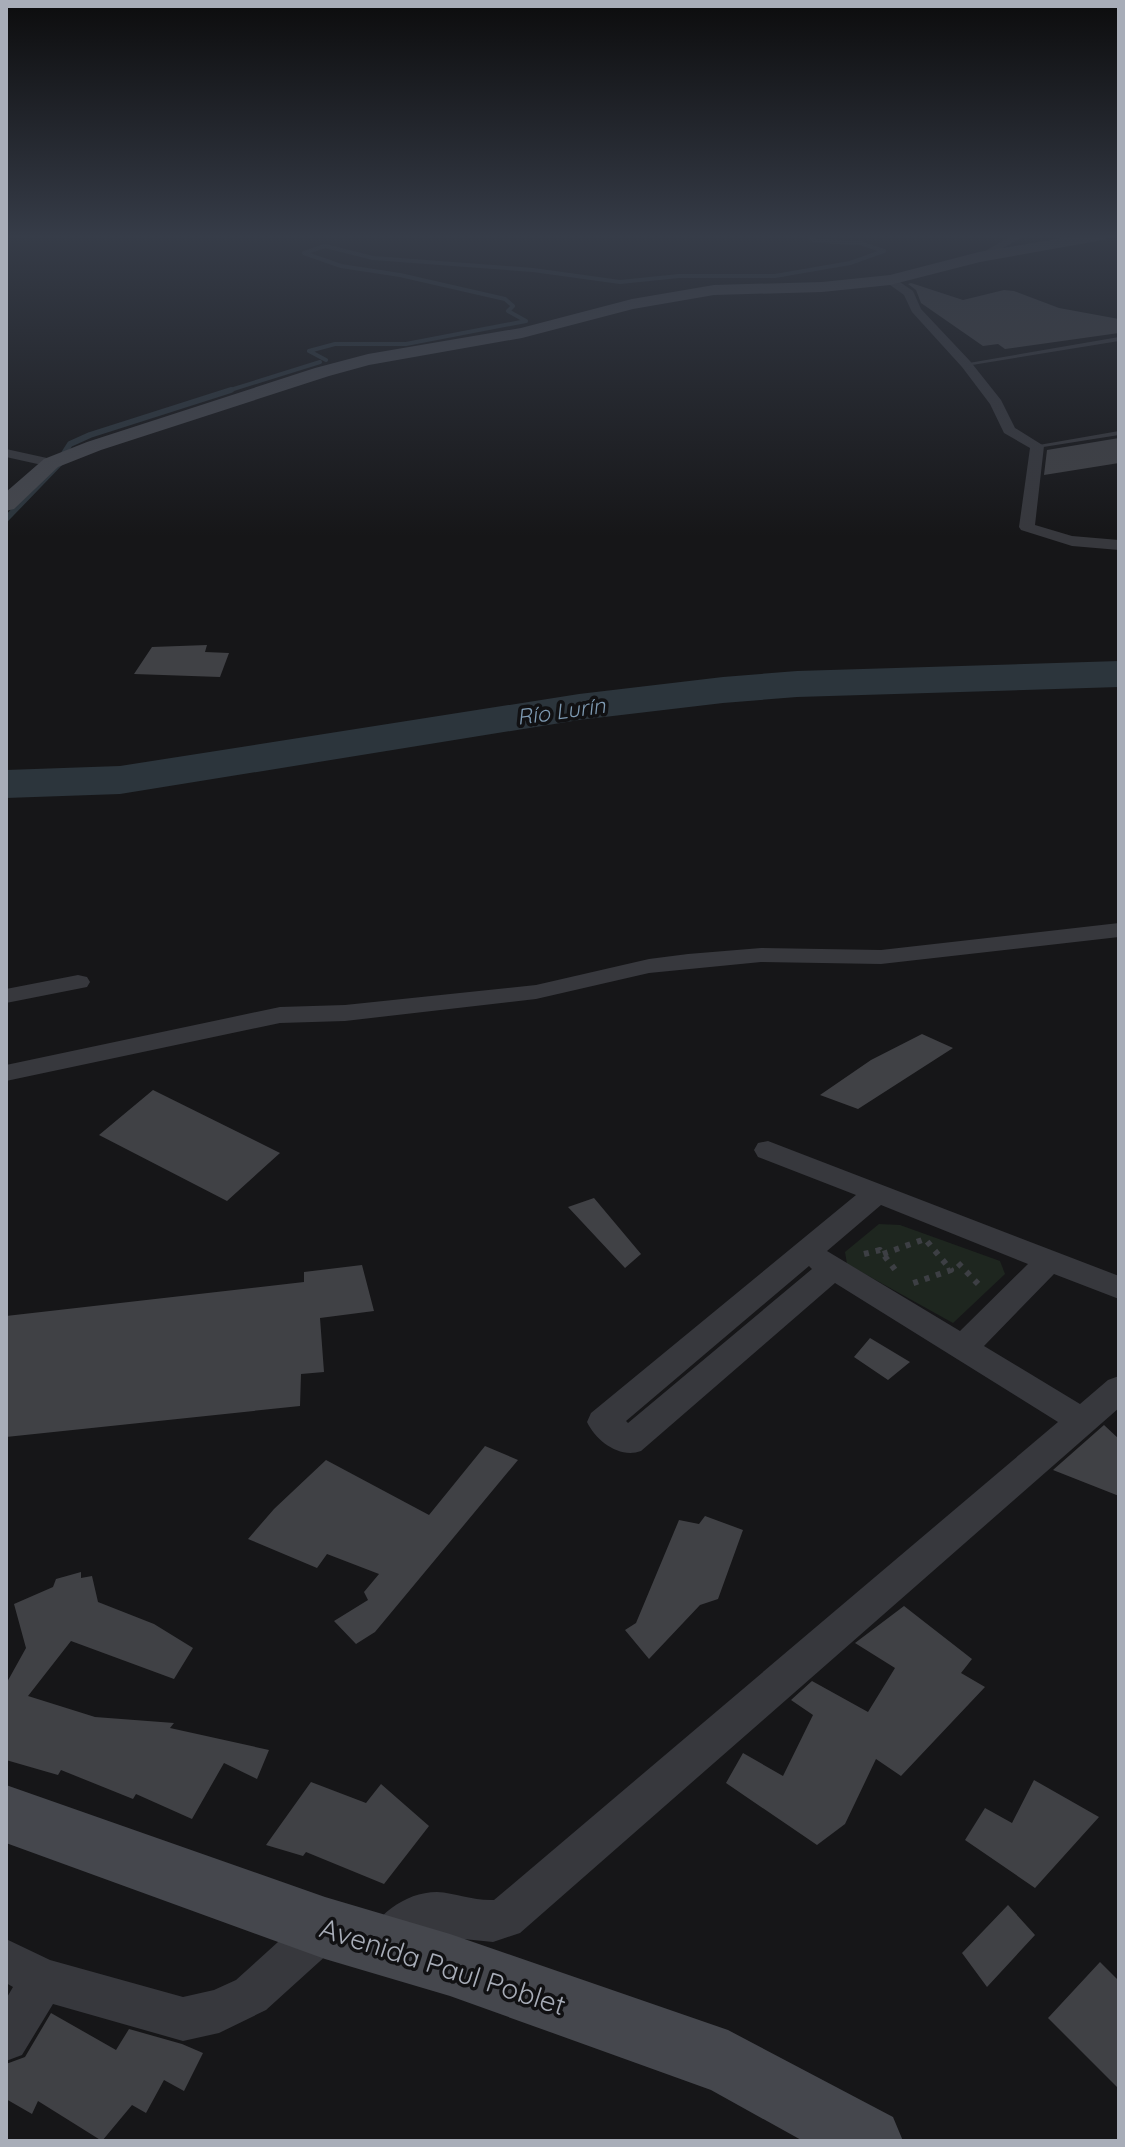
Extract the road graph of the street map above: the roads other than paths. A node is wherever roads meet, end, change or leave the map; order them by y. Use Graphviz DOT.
graph roads {
  1 [pos="500,336"];
  2 [pos="940,336"];
  3 [pos="1119,339"];
  4 [pos="966,364"];
  5 [pos="1119,433"];
  6 [pos="1037,446"];
  7 [pos="6,453"];
  8 [pos="51,463"];
  9 [pos="6,504"];
  10 [pos="1119,545"];
  11 [pos="1119,930"];
  12 [pos="78,982"];
  13 [pos="6,996"];
  14 [pos="6,1073"];
  15 [pos="768,1150"];
  16 [pos="877,1193"];
  17 [pos="820,1260"];
  18 [pos="1049,1261"];
  19 [pos="1119,1288"];
  20 [pos="963,1348"];
  21 [pos="1119,1389"];
  22 [pos="1082,1421"];
  23 [pos="6,1814"];
  24 [pos="325,1928"];
  25 [pos="383,1945"];
  26 [pos="24,1970"];
  27 [pos="6,2039"];
  28 [pos="869,2141"];
  1 -- 8 [label="street"];
  2 -- 4 [label="street"];
  3 -- 4 [label="lane"];
  4 -- 6 [label="street"];
  5 -- 6 [label="lane"];
  6 -- 10 [label="street"];
  7 -- 8 [label="street"];
  8 -- 9 [label="street"];
  11 -- 14 [label="street"];
  12 -- 13 [label="street"];
  15 -- 16 [label="street"];
  16 -- 17 [label="street"];
  16 -- 18 [label="street"];
  17 -- 17 [label="street"];
  17 -- 20 [label="street"];
  18 -- 19 [label="street"];
  18 -- 20 [label="street"];
  20 -- 22 [label="street"];
  21 -- 22 [label="street"];
  22 -- 25 [label="street"];
  23 -- 24 [label="street, Avenida Paul Poblet"];
  24 -- 25 [label="street, Avenida Paul Poblet"];
  24 -- 26 [label="street"];
  25 -- 28 [label="street, Avenida Paul Poblet"];
  26 -- 27 [label="street"];
}
